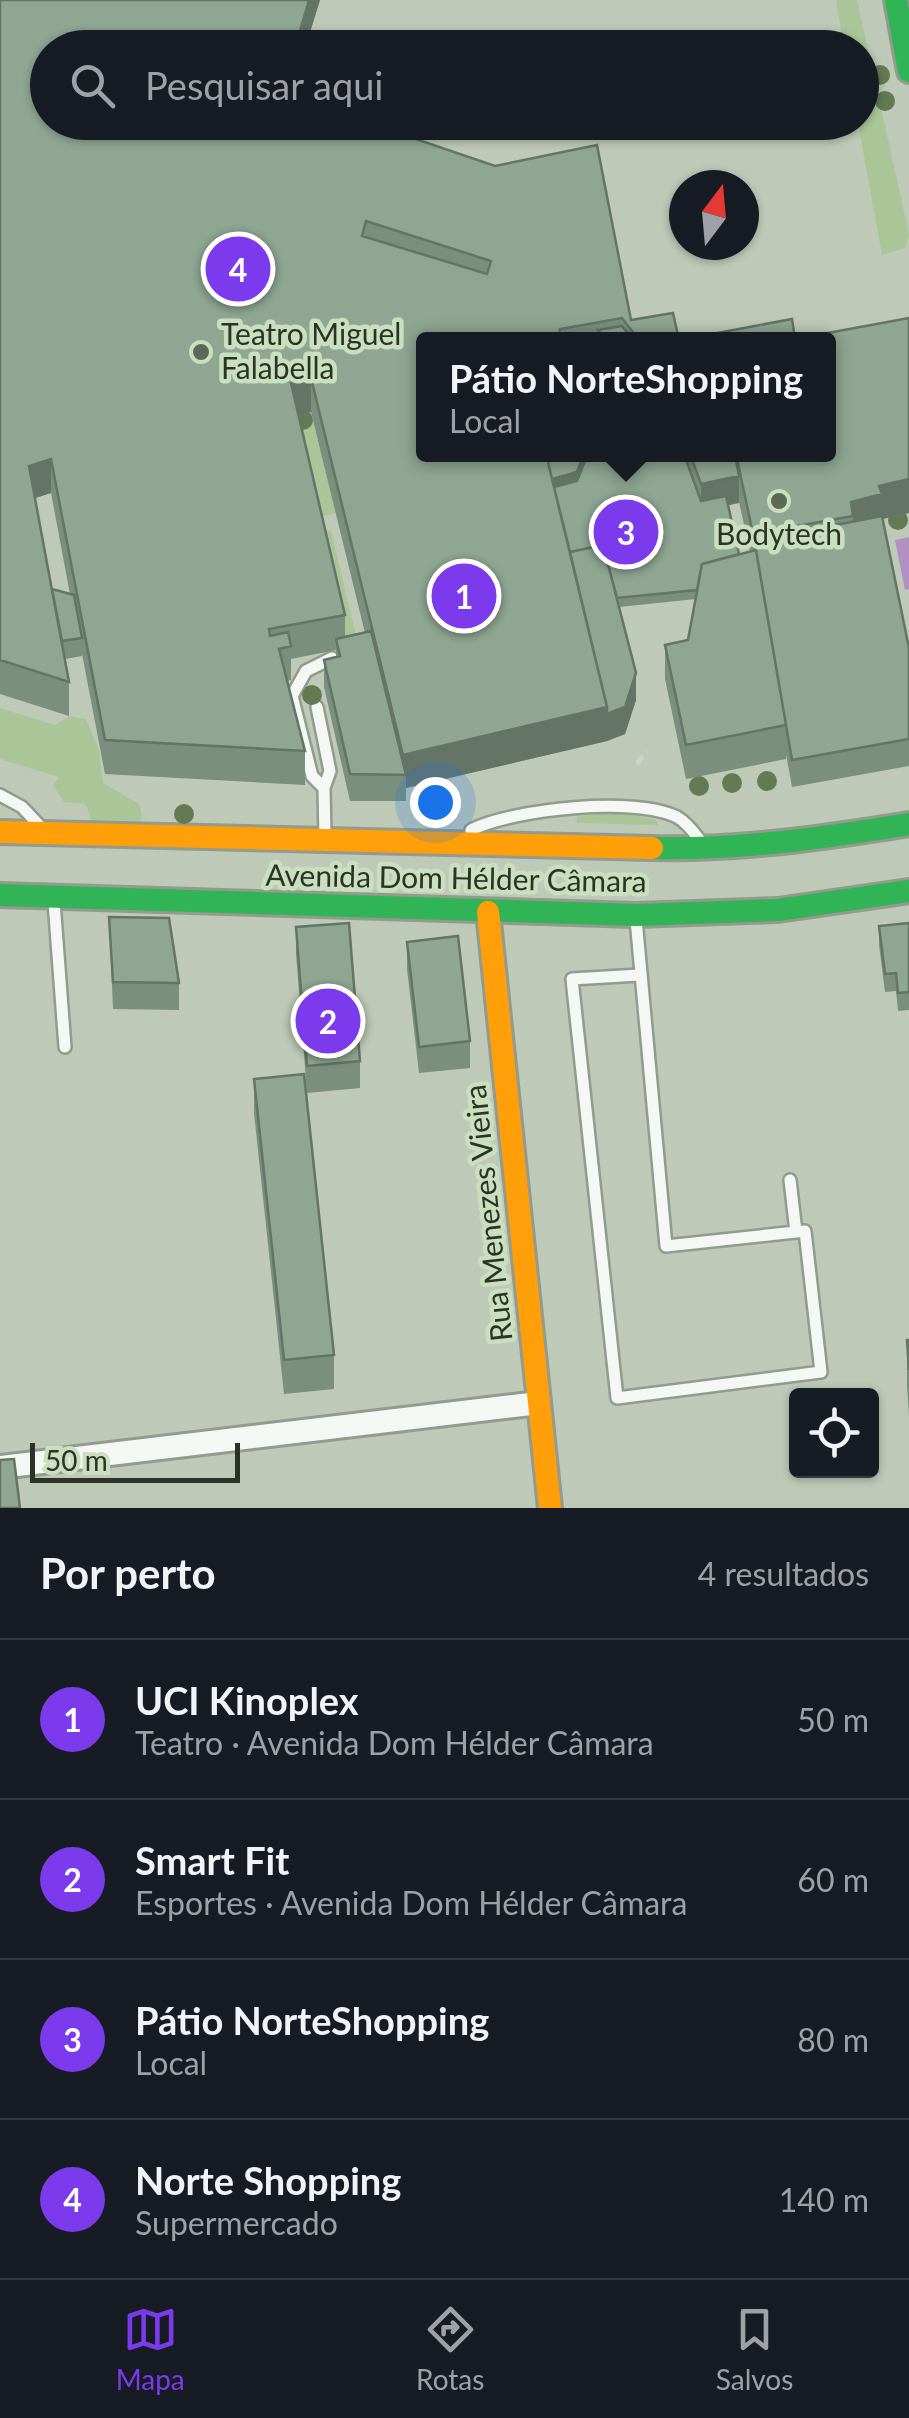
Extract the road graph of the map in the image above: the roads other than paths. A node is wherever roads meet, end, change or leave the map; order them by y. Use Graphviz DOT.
graph roads {
  1 [pos="896,0"];
  2 [pos="909,71"];
  3 [pos="332,658"];
  4 [pos="316,707"];
  5 [pos="324,788"];
  6 [pos="0,795"];
  7 [pos="909,824"];
  8 [pos="0,832"];
  9 [pos="48,834"];
  10 [pos="325,841"];
  11 [pos="444,844"];
  12 [pos="709,849"];
  13 [pos="909,891"];
  14 [pos="0,895"];
  15 [pos="53,897"];
  16 [pos="488,912"];
  17 [pos="636,915"];
  18 [pos="640,975"];
  19 [pos="65,1047"];
  20 [pos="790,1180"];
  21 [pos="796,1232"];
  22 [pos="539,1403"];
  23 [pos="0,1467"];
  24 [pos="550,1508"];
  1 -- 2 [label="main road"];
  3 -- 5 [label="lane"];
  4 -- 5 [label="lane"];
  5 -- 10 [label="lane"];
  6 -- 9 [label="lane"];
  7 -- 12 [label="main road, Avenida Dom Hélder Câmara"];
  8 -- 9 [label="main road, Avenida Dom Hélder Câmara"];
  9 -- 10 [label="main road, Avenida Dom Hélder Câmara"];
  10 -- 11 [label="main road, Avenida Dom Hélder Câmara"];
  11 -- 12 [label="main road, Avenida Dom Hélder Câmara"];
  11 -- 12 [label="lane"];
  13 -- 17 [label="main road, Avenida Dom Hélder Câmara"];
  14 -- 15 [label="main road, Avenida Dom Hélder Câmara"];
  15 -- 16 [label="main road, Avenida Dom Hélder Câmara"];
  15 -- 19 [label="lane"];
  16 -- 17 [label="main road, Avenida Dom Hélder Câmara"];
  16 -- 22 [label="main road, Rua Menezes Vieira"];
  17 -- 18 [label="lane"];
  18 -- 21 [label="lane"];
  18 -- 21 [label="lane"];
  20 -- 21 [label="lane"];
  22 -- 23 [label="street"];
  22 -- 24 [label="main road, Rua Menezes Vieira"];
}
